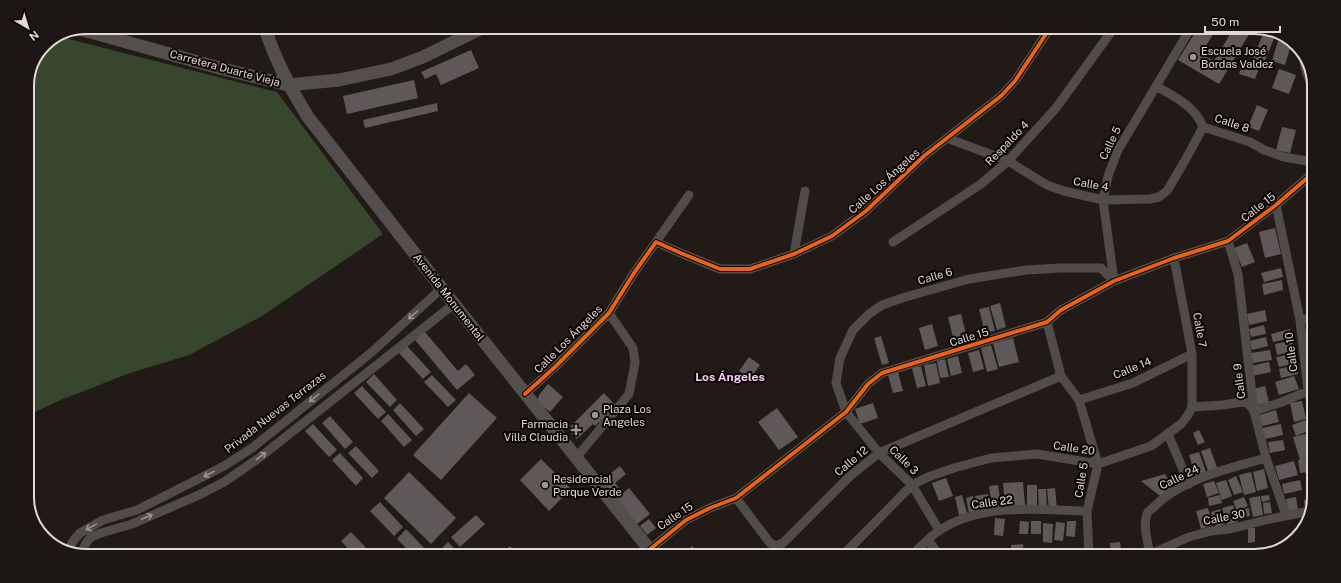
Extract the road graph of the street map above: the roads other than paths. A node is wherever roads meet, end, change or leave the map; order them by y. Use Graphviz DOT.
graph roads {
  1 [pos="98,34"];
  2 [pos="267,34"];
  3 [pos="470,34"];
  4 [pos="1045,34"];
  5 [pos="1110,34"];
  6 [pos="1186,34"];
  7 [pos="288,85"];
  8 [pos="1156,86"];
  9 [pos="1203,127"];
  10 [pos="947,138"];
  11 [pos="1008,161"];
  12 [pos="1307,161"];
  13 [pos="1307,178"];
  14 [pos="805,191"];
  15 [pos="689,195"];
  16 [pos="1103,200"];
  17 [pos="1276,205"];
  18 [pos="1228,241"];
  19 [pos="656,242"];
  20 [pos="893,242"];
  21 [pos="794,254"];
  22 [pos="1174,258"];
  23 [pos="1114,281"];
  24 [pos="442,288"];
  25 [pos="454,304"];
  26 [pos="609,313"];
  27 [pos="1307,319"];
  28 [pos="1300,320"];
  29 [pos="1047,322"];
  30 [pos="1192,354"];
  31 [pos="1062,376"];
  32 [pos="1307,382"];
  33 [pos="1307,391"];
  34 [pos="525,394"];
  35 [pos="1080,400"];
  36 [pos="1192,407"];
  37 [pos="1254,411"];
  38 [pos="846,412"];
  39 [pos="1168,434"];
  40 [pos="879,454"];
  41 [pos="576,458"];
  42 [pos="1266,458"];
  43 [pos="1098,464"];
  44 [pos="1189,484"];
  45 [pos="912,485"];
  46 [pos="736,498"];
  47 [pos="1088,511"];
  48 [pos="1305,512"];
  49 [pos="1286,515"];
  50 [pos="939,530"];
  51 [pos="928,540"];
  52 [pos="70,546"];
  53 [pos="83,549"];
  54 [pos="649,549"];
  55 [pos="654,549"];
  56 [pos="849,549"];
  57 [pos="918,549"];
  58 [pos="935,549"];
  59 [pos="1089,549"];
  60 [pos="1147,549"];
  61 [pos="1162,549"];
  1 -- 7 [label="main road, Carretera Duarte Vieja"];
  2 -- 7 [label="main road, Avenida Monumental"];
  3 -- 7 [label="main road, Carretera Duarte Vieja"];
  4 -- 10 [label="street, Calle Los Ángeles"];
  5 -- 11 [label="street, Respaldo 4"];
  6 -- 8 [label="street, Calle 5"];
  7 -- 24 [label="main road, Avenida Monumental"];
  8 -- 9 [label="street, Calle 8"];
  8 -- 16 [label="street, Calle 5"];
  9 -- 12 [label="street, Calle 8"];
  9 -- 16 [label="street, Calle 4"];
  10 -- 11 [label="street, Calle 4"];
  10 -- 21 [label="street, Calle Los Ángeles"];
  11 -- 16 [label="street, Calle 4"];
  11 -- 20 [label="street, Respaldo 4"];
  13 -- 17 [label="street, Calle 15"];
  14 -- 21 [label="street"];
  15 -- 19 [label="street"];
  16 -- 23 [label="street, Calle 5"];
  17 -- 18 [label="street, Calle 15"];
  17 -- 28 [label="street, Calle 10"];
  18 -- 22 [label="street, Calle 15"];
  18 -- 37 [label="street, Calle 9"];
  19 -- 21 [label="street, Calle Los Ángeles"];
  19 -- 26 [label="street, Calle Los Ángeles"];
  22 -- 23 [label="street, Calle 15"];
  22 -- 30 [label="street, Calle 7"];
  23 -- 29 [label="street, Calle 15"];
  23 -- 38 [label="street, Calle 6"];
  24 -- 25 [label="main road, Avenida Monumental"];
  24 -- 52 [label="street, Privada Nuevas Terrazas, one-way"];
  25 -- 34 [label="main road, Avenida Monumental"];
  53 -- 25 [label="street, one-way"];
  26 -- 34 [label="street, Calle Los Ángeles"];
  26 -- 41 [label="street"];
  27 -- 28 [label="street"];
  28 -- 32 [label="street, Calle 10"];
  29 -- 31 [label="street, Calle 5"];
  29 -- 38 [label="street, Calle 15"];
  30 -- 35 [label="street, Calle 14"];
  30 -- 36 [label="street, Calle 7"];
  31 -- 35 [label="street, Calle 5"];
  31 -- 40 [label="street, Calle 12"];
  33 -- 37 [label="street"];
  34 -- 41 [label="main road, Avenida Monumental"];
  35 -- 43 [label="street, Calle 5"];
  36 -- 37 [label="street"];
  36 -- 39 [label="street, Calle 20"];
  37 -- 42 [label="street, Calle 9"];
  38 -- 40 [label="street, Calle 3"];
  38 -- 46 [label="street, Calle 15"];
  39 -- 43 [label="street, Calle 20"];
  39 -- 44 [label="street"];
  40 -- 45 [label="street, Calle 3"];
  40 -- 46 [label="street, Calle 12"];
  41 -- 54 [label="main road, Avenida Monumental"];
  42 -- 44 [label="street, Calle 24"];
  42 -- 49 [label="street, Calle 9"];
  43 -- 45 [label="street, Calle 20"];
  43 -- 47 [label="street, Calle 5"];
  44 -- 60 [label="street, Calle 24"];
  45 -- 50 [label="street, Calle 3"];
  45 -- 56 [label="street, Calle 20"];
  46 -- 55 [label="street, Calle 15"];
  47 -- 50 [label="street, Calle 22"];
  47 -- 59 [label="street, Calle 5"];
  48 -- 49 [label="street, Calle 30"];
  49 -- 61 [label="street, Calle 30"];
  50 -- 51 [label="street, Calle 22"];
  51 -- 57 [label="street, Calle 22"];
  51 -- 58 [label="street"];
}
